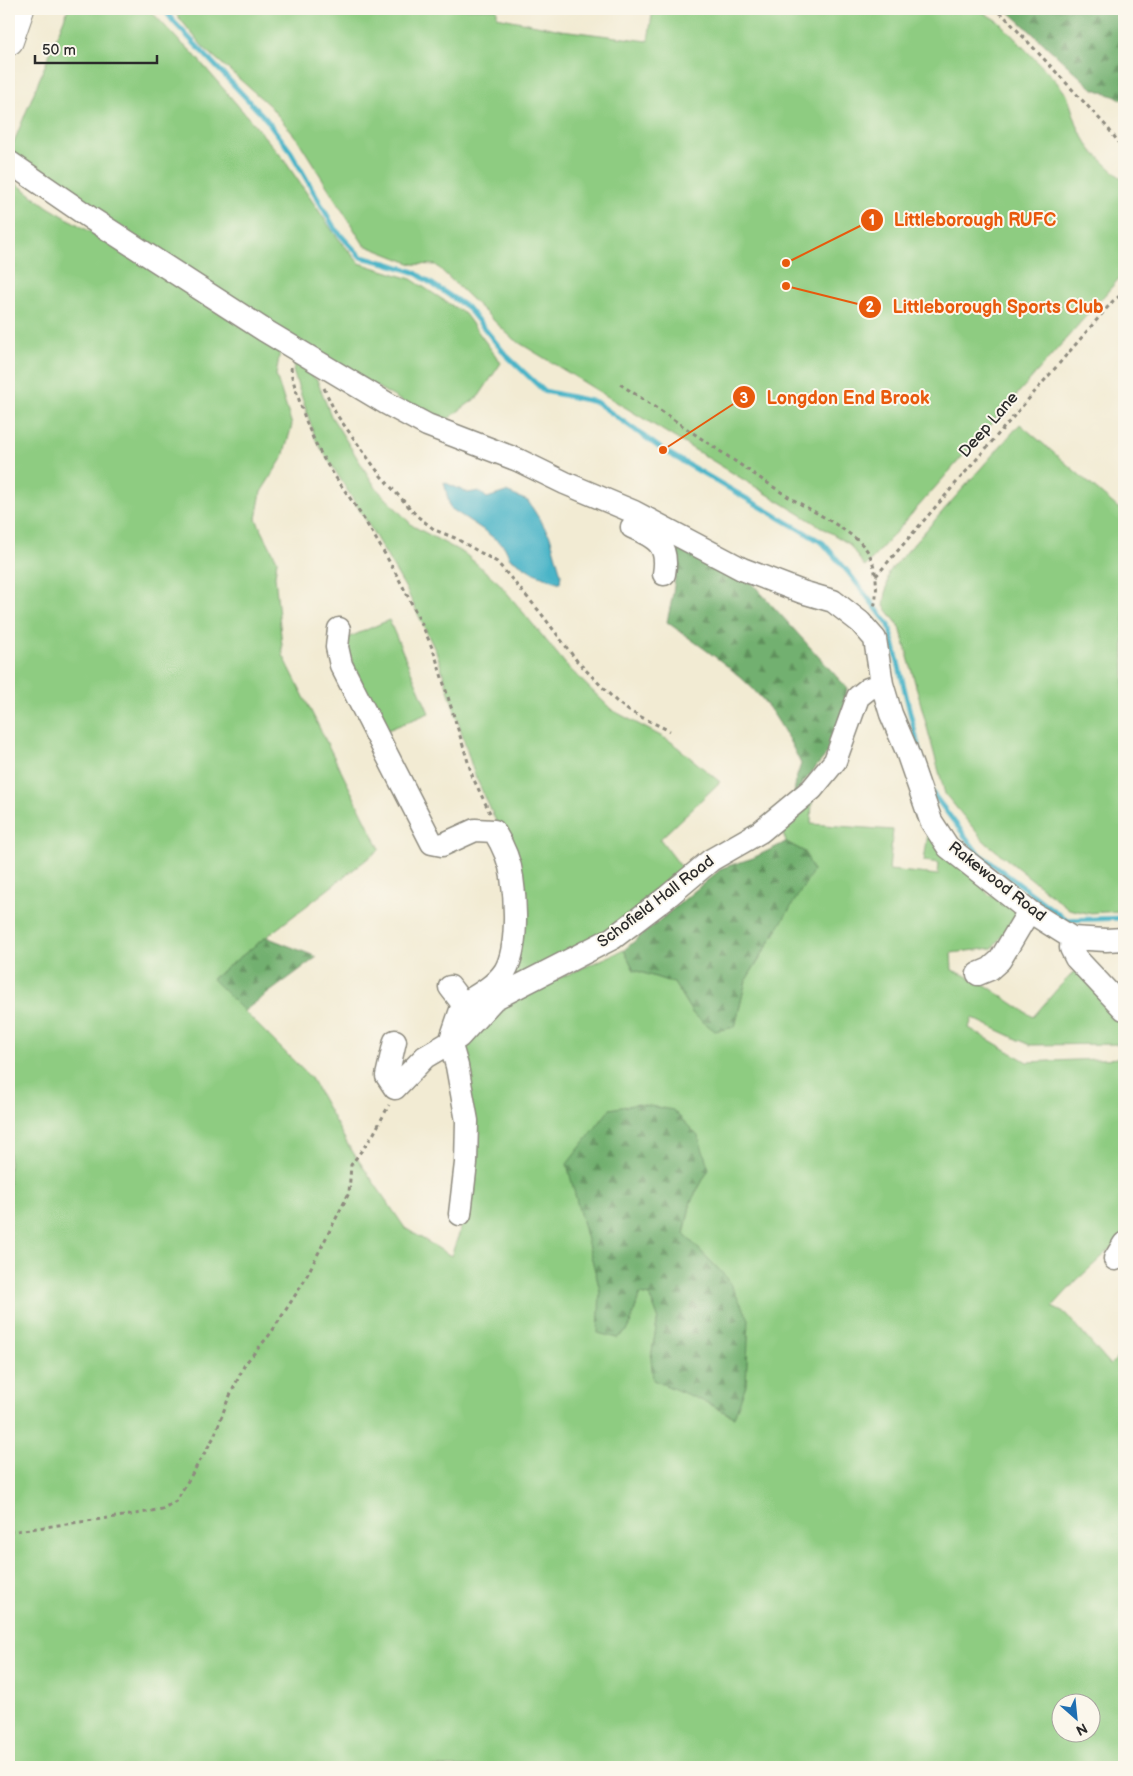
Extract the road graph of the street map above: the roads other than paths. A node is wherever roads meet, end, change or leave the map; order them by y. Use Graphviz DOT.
graph roads {
  1 [pos="20,9"];
  2 [pos="9,41"];
  3 [pos="9,162"];
  4 [pos="594,495"];
  5 [pos="664,574"];
  6 [pos="339,629"];
  7 [pos="882,684"];
  8 [pos="1029,911"];
  9 [pos="1072,938"];
  10 [pos="1124,939"];
  11 [pos="978,974"];
  12 [pos="1124,1009"];
  13 [pos="396,1041"];
  14 [pos="450,1042"];
  15 [pos="460,1214"];
  1 -- 2 [label="highway"];
  3 -- 4 [label="street, Rakewood Road"];
  4 -- 5 [label="street"];
  4 -- 7 [label="street, Rakewood Road"];
  6 -- 14 [label="street"];
  7 -- 8 [label="street, Rakewood Road"];
  7 -- 14 [label="street, Schofield Hall Road"];
  8 -- 9 [label="street, Rakewood Road"];
  8 -- 11 [label="street"];
  9 -- 10 [label="street, Rakewood Road"];
  9 -- 12 [label="street"];
  13 -- 14 [label="street, Schofield Hall Road"];
  14 -- 15 [label="street"];
}
